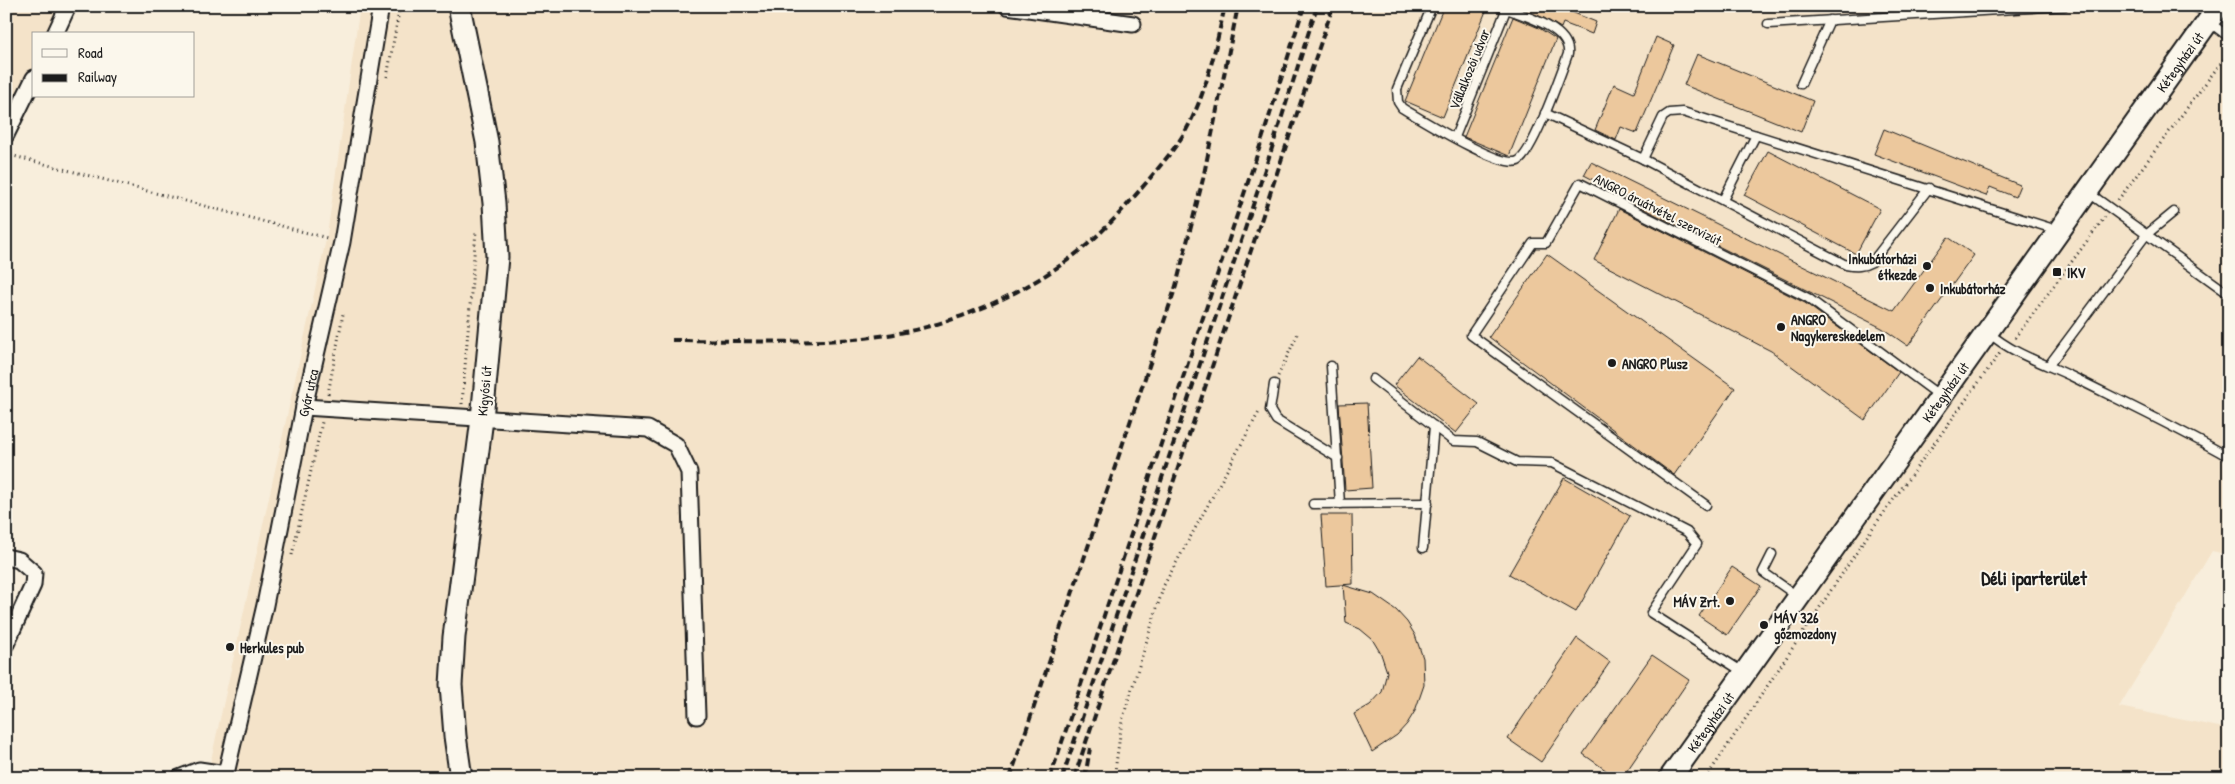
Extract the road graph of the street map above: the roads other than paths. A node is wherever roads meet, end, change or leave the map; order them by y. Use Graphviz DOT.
graph roads {
  1 [pos="68,6"];
  2 [pos="382,6"];
  3 [pos="459,6"];
  4 [pos="1007,6"];
  5 [pos="1432,6"];
  6 [pos="1498,6"];
  7 [pos="2064,6"];
  8 [pos="2189,6"];
  9 [pos="1506,10"];
  10 [pos="2214,14"];
  11 [pos="1830,20"];
  12 [pos="1133,24"];
  13 [pos="1768,24"];
  14 [pos="56,32"];
  15 [pos="2229,36"];
  16 [pos="32,82"];
  17 [pos="1801,84"];
  18 [pos="1545,113"];
  19 [pos="1756,134"];
  20 [pos="6,135"];
  21 [pos="1455,138"];
  22 [pos="1643,159"];
  23 [pos="1928,188"];
  24 [pos="2087,192"];
  25 [pos="1723,200"];
  26 [pos="2174,212"];
  27 [pos="2059,231"];
  28 [pos="2146,235"];
  29 [pos="2229,294"];
  30 [pos="1988,332"];
  31 [pos="2049,365"];
  32 [pos="1331,366"];
  33 [pos="1373,379"];
  34 [pos="1274,384"];
  35 [pos="1941,397"];
  36 [pos="304,407"];
  37 [pos="472,418"];
  38 [pos="1434,426"];
  39 [pos="2229,457"];
  40 [pos="1338,458"];
  41 [pos="1428,503"];
  42 [pos="1313,504"];
  43 [pos="1340,504"];
  44 [pos="1706,505"];
  45 [pos="1423,548"];
  46 [pos="1772,554"];
  47 [pos="6,557"];
  48 [pos="1799,597"];
  49 [pos="6,644"];
  50 [pos="1745,673"];
  51 [pos="697,716"];
  52 [pos="226,776"];
  53 [pos="179,778"];
  54 [pos="460,778"];
  55 [pos="1670,778"];
  1 -- 14 [label="street"];
  2 -- 36 [label="street, Gyár utca"];
  3 -- 37 [label="street, Kígyósi út"];
  4 -- 12 [label="street"];
  5 -- 21 [label="lane"];
  6 -- 9 [label="lane"];
  7 -- 11 [label="lane"];
  8 -- 10 [label="lane"];
  9 -- 18 [label="lane"];
  9 -- 21 [label="lane, Vállalkozói udvar"];
  10 -- 15 [label="lane"];
  10 -- 24 [label="street, Kétegyházi út"];
  11 -- 13 [label="lane"];
  11 -- 17 [label="lane"];
  16 -- 20 [label="street"];
  18 -- 21 [label="lane"];
  18 -- 22 [label="lane"];
  19 -- 22 [label="lane"];
  19 -- 23 [label="lane"];
  19 -- 25 [label="lane"];
  22 -- 25 [label="lane"];
  23 -- 25 [label="lane"];
  23 -- 27 [label="lane"];
  24 -- 27 [label="street, Kétegyházi út"];
  24 -- 28 [label="lane"];
  26 -- 28 [label="lane"];
  27 -- 30 [label="street, Kétegyházi út"];
  28 -- 29 [label="lane"];
  28 -- 31 [label="lane"];
  30 -- 31 [label="lane"];
  30 -- 35 [label="street, Kétegyházi út"];
  31 -- 39 [label="lane"];
  32 -- 40 [label="lane"];
  33 -- 38 [label="lane"];
  34 -- 40 [label="lane"];
  35 -- 44 [label="lane, ANGRO áruátvétel szervizút"];
  35 -- 48 [label="street, Kétegyházi út"];
  36 -- 37 [label="street"];
  36 -- 52 [label="street, Gyár utca"];
  37 -- 51 [label="street"];
  37 -- 54 [label="street, Kígyósi út"];
  38 -- 41 [label="lane"];
  38 -- 50 [label="lane"];
  40 -- 43 [label="lane"];
  41 -- 43 [label="lane"];
  41 -- 45 [label="lane"];
  42 -- 43 [label="lane"];
  46 -- 48 [label="lane"];
  47 -- 49 [label="street"];
  48 -- 50 [label="street, Kétegyházi út"];
  50 -- 55 [label="street, Kétegyházi út"];
  52 -- 53 [label="street"];
}
